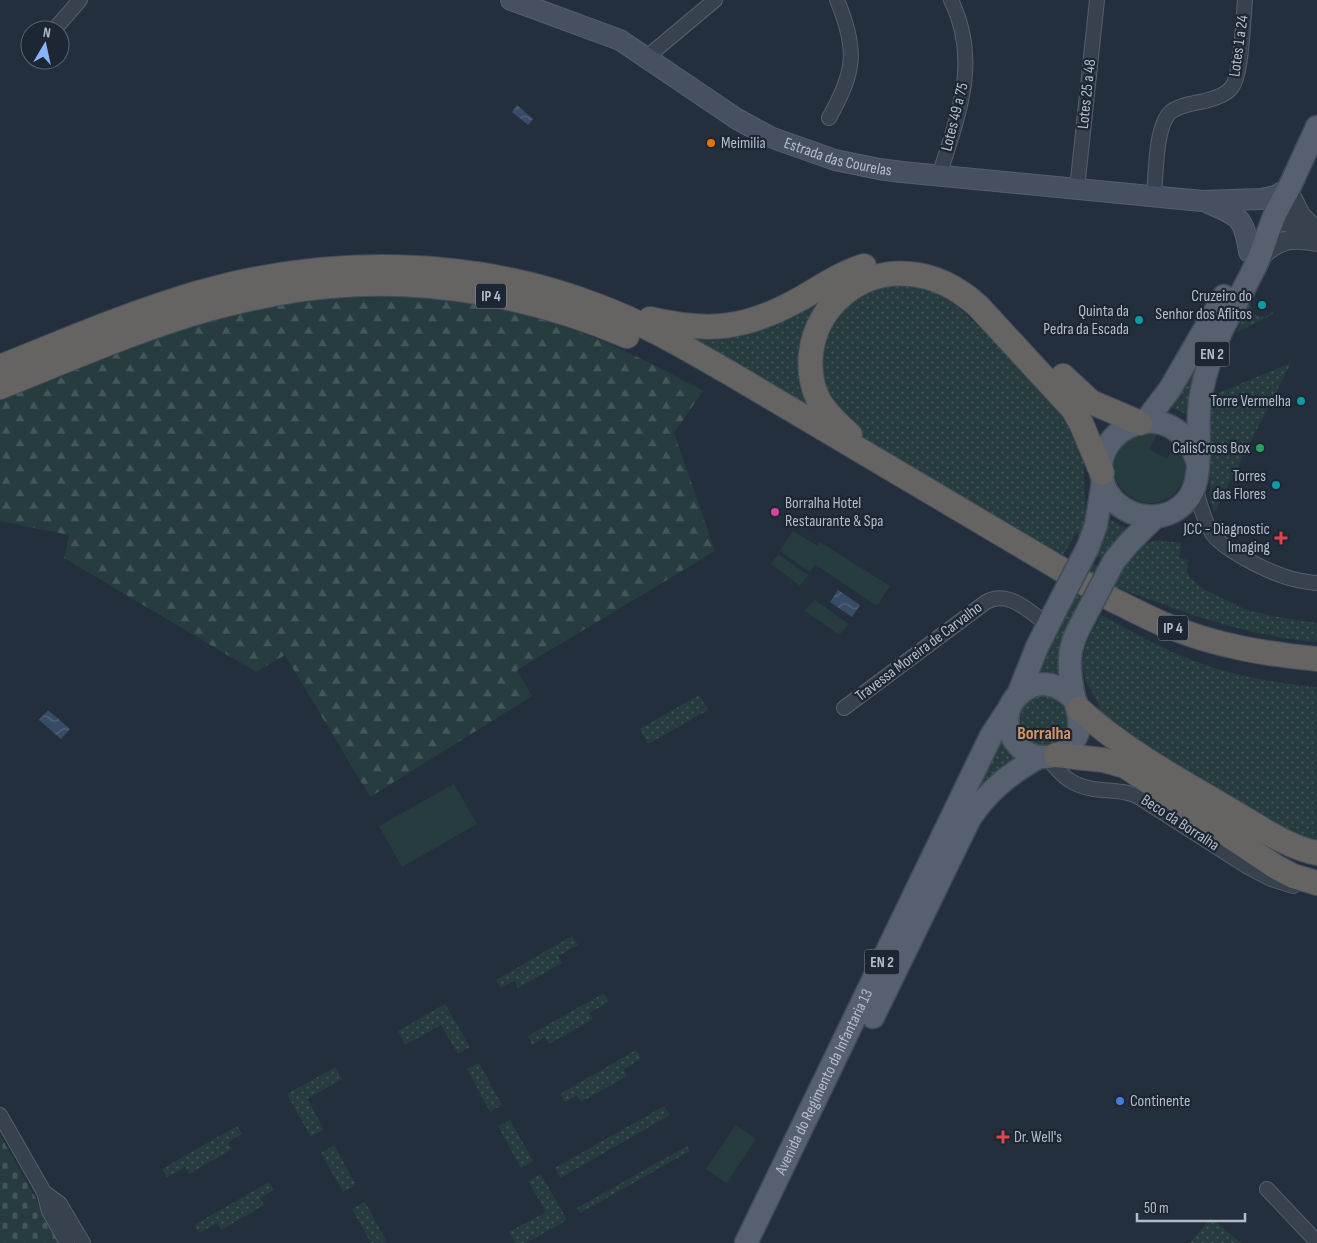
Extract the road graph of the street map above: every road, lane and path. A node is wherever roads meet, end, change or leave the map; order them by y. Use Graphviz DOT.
graph roads {
  1 [pos="80,0"];
  2 [pos="511,0"];
  3 [pos="715,0"];
  4 [pos="837,0"];
  5 [pos="951,0"];
  6 [pos="1097,0"];
  7 [pos="1245,0"];
  8 [pos="63,20"];
  9 [pos="647,57"];
  10 [pos="829,118"];
  11 [pos="1317,127"];
  12 [pos="940,176"];
  13 [pos="1077,189"];
  14 [pos="1288,189"];
  15 [pos="1154,196"];
  16 [pos="1202,201"];
  17 [pos="1241,201"];
  18 [pos="1272,221"];
  19 [pos="1317,231"];
  20 [pos="1317,236"];
  21 [pos="1317,242"];
  22 [pos="1254,255"];
  23 [pos="599,306"];
  24 [pos="0,367"];
  25 [pos="0,387"];
  26 [pos="1142,422"];
  27 [pos="1197,461"];
  28 [pos="1103,477"];
  29 [pos="1195,485"];
  30 [pos="1155,517"];
  31 [pos="1056,568"];
  32 [pos="1317,583"];
  33 [pos="1050,620"];
  34 [pos="1162,634"];
  35 [pos="1317,659"];
  36 [pos="1317,666"];
  37 [pos="1317,674"];
  38 [pos="1014,701"];
  39 [pos="1077,706"];
  40 [pos="844,708"];
  41 [pos="1047,756"];
  42 [pos="1317,853"];
  43 [pos="1317,883"];
  44 [pos="1317,891"];
  45 [pos="0,1115"];
  46 [pos="1267,1189"];
  47 [pos="44,1192"];
  48 [pos="1317,1242"];
  49 [pos="67,1243"];
  50 [pos="82,1243"];
  51 [pos="746,1243"];
  52 [pos="763,1243"];
  1 -- 8 [label="street"];
  2 -- 9 [label="main road, Estrada das Courelas"];
  3 -- 9 [label="street"];
  4 -- 10 [label="street"];
  5 -- 12 [label="street, Lotes 49 a 75"];
  6 -- 13 [label="street, Lotes 25 a 48"];
  7 -- 15 [label="street, Lotes 1 a 24"];
  9 -- 12 [label="main road, Estrada das Courelas"];
  11 -- 14 [label="main road, EN 2"];
  12 -- 13 [label="main road, Estrada das Courelas"];
  13 -- 15 [label="main road, Estrada das Courelas"];
  14 -- 17 [label="main road"];
  14 -- 18 [label="main road, EN 2"];
  14 -- 19 [label="street"];
  15 -- 16 [label="main road, Estrada das Courelas"];
  16 -- 17 [label="main road"];
  16 -- 22 [label="main road"];
  17 -- 18 [label="main road"];
  18 -- 20 [label="street"];
  18 -- 22 [label="main road, EN 2"];
  21 -- 22 [label="street"];
  22 -- 26 [label="main road, EN 2"];
  22 -- 27 [label="main road, EN 2"];
  23 -- 24 [label="highway, IP 4"];
  23 -- 26 [label="highway"];
  23 -- 31 [label="highway, IP 4"];
  25 -- 34 [label="highway, IP 4"];
  26 -- 27 [label="main road"];
  26 -- 28 [label="main road, EN 2"];
  27 -- 29 [label="main road, EN 2"];
  28 -- 30 [label="main road"];
  28 -- 31 [label="highway"];
  28 -- 33 [label="main road, EN 2, bridge"];
  29 -- 30 [label="main road, EN 2"];
  29 -- 32 [label="street"];
  30 -- 39 [label="main road, EN 2, bridge"];
  31 -- 35 [label="highway, IP 4"];
  33 -- 38 [label="main road, EN 2"];
  33 -- 40 [label="street, Travessa Moreira de Carvalho"];
  34 -- 36 [label="highway, IP 4"];
  34 -- 37 [label="highway"];
  38 -- 39 [label="main road"];
  38 -- 41 [label="main road, EN 2"];
  38 -- 51 [label="main road, Avenida do Regimento da Infantaria 13 / EN 2"];
  39 -- 41 [label="main road, EN 2"];
  39 -- 42 [label="highway"];
  41 -- 43 [label="highway"];
  41 -- 44 [label="street, Beco da Borralha"];
  41 -- 52 [label="main road, Avenida do Regimento da Infantaria 13 / EN 2"];
  45 -- 47 [label="street"];
  46 -- 48 [label="street"];
  47 -- 49 [label="street"];
  47 -- 50 [label="street"];
}
